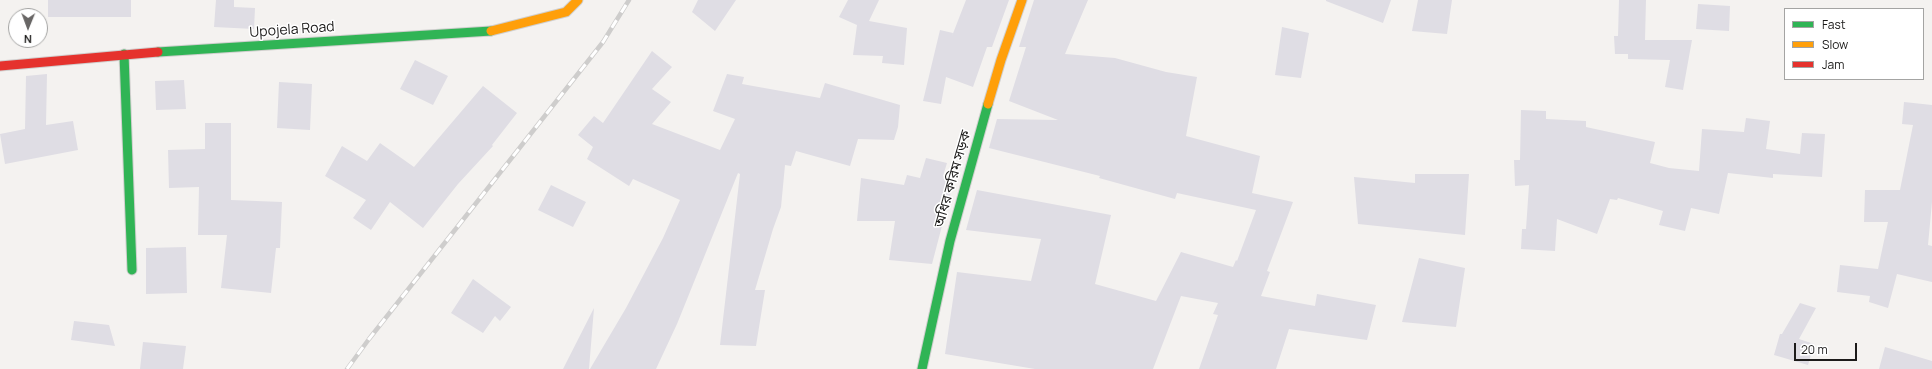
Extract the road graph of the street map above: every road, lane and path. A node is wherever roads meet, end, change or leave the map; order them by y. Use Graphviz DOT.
graph roads {
  1 [pos="578,0"];
  2 [pos="1022,0"];
  3 [pos="124,54"];
  4 [pos="0,66"];
  5 [pos="132,270"];
  6 [pos="922,369"];
  1 -- 3 [label="street, Upojela Road"];
  2 -- 6 [label="street, অধির করিম সড়ক"];
  3 -- 4 [label="street, Upojela Road"];
  3 -- 5 [label="street"];
}
